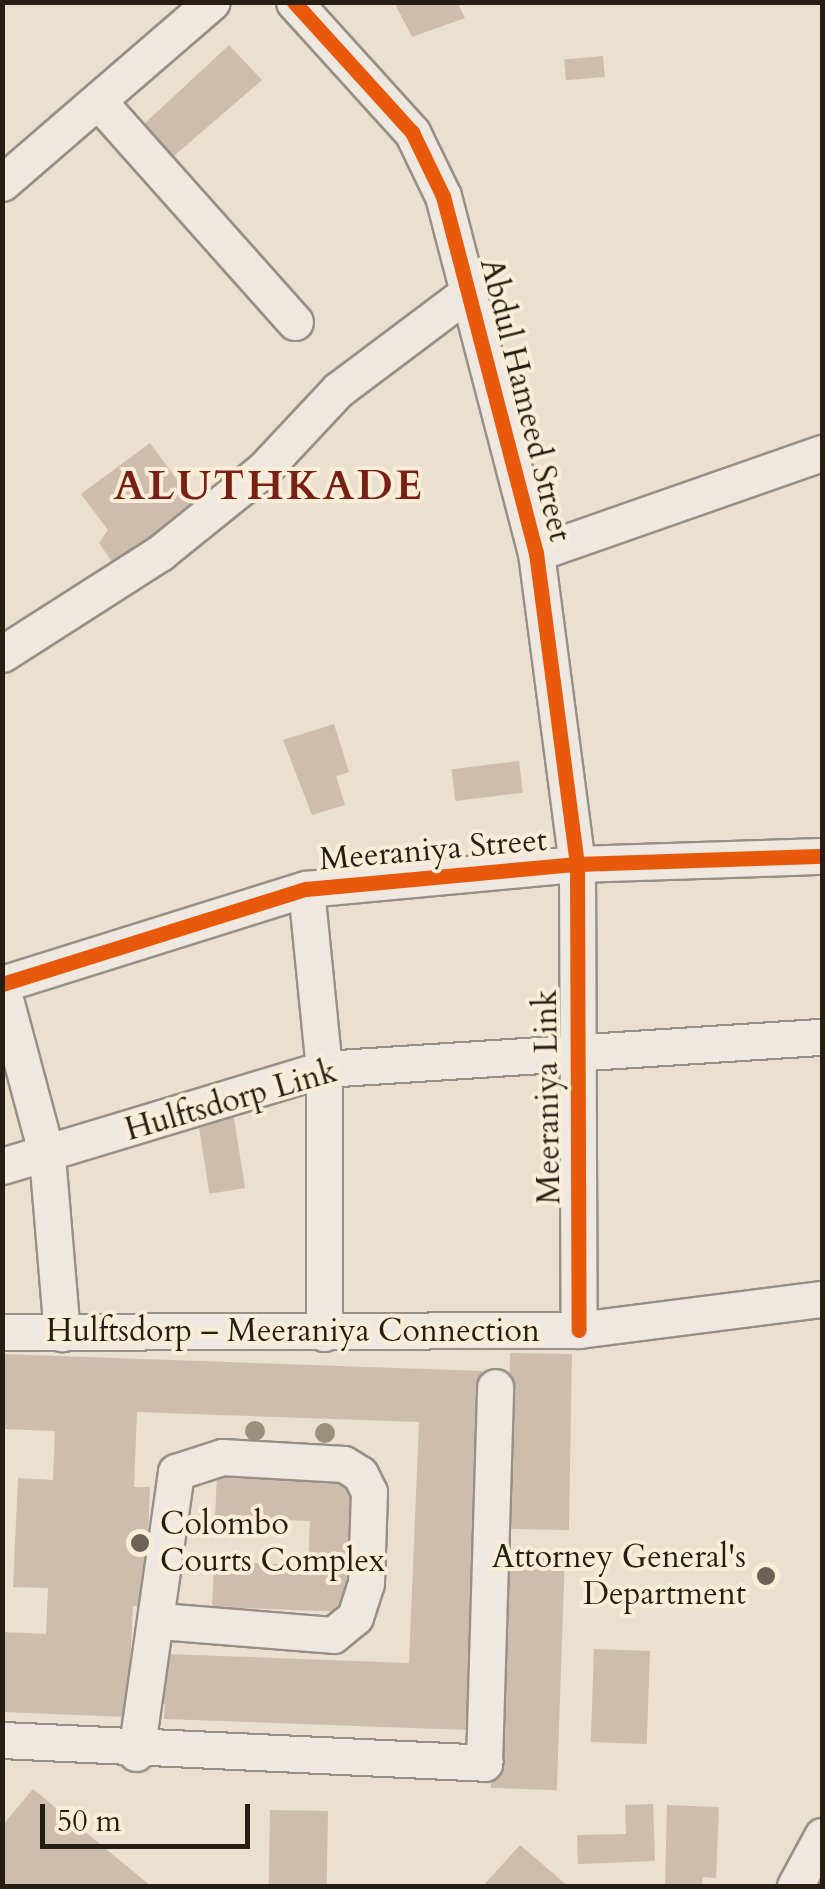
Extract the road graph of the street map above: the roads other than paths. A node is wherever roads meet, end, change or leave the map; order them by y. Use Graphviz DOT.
graph roads {
  1 [pos="212,2"];
  2 [pos="294,2"];
  3 [pos="98,100"];
  4 [pos="2,183"];
  5 [pos="471,290"];
  6 [pos="295,322"];
  7 [pos="822,453"];
  8 [pos="536,553"];
  9 [pos="2,654"];
  10 [pos="822,856"];
  11 [pos="577,864"];
  12 [pos="306,889"];
  13 [pos="2,986"];
  14 [pos="822,1037"];
  15 [pos="573,1050"];
  16 [pos="324,1069"];
  17 [pos="47,1156"];
  18 [pos="2,1166"];
  19 [pos="822,1299"];
  20 [pos="580,1330"];
  21 [pos="2,1332"];
  22 [pos="62,1333"];
  23 [pos="324,1333"];
  24 [pos="495,1387"];
  25 [pos="158,1621"];
  26 [pos="2,1740"];
  27 [pos="136,1753"];
  28 [pos="822,1836"];
  29 [pos="794,1886"];
  1 -- 3 [label="street"];
  2 -- 5 [label="street, Abdul Hameed Street"];
  3 -- 4 [label="street"];
  3 -- 6 [label="street"];
  5 -- 8 [label="street, Abdul Hameed Street"];
  5 -- 9 [label="street"];
  7 -- 8 [label="street"];
  8 -- 11 [label="street, Abdul Hameed Street"];
  10 -- 11 [label="street, Meeraniya Street"];
  11 -- 12 [label="street, Meeraniya Street"];
  11 -- 15 [label="street, Meeraniya Link"];
  12 -- 13 [label="street, Meeraniya Street"];
  12 -- 16 [label="street"];
  13 -- 17 [label="street"];
  14 -- 15 [label="street, Hulftsdorp Link"];
  15 -- 16 [label="street, Hulftsdorp Link"];
  15 -- 20 [label="street, Meeraniya Link"];
  16 -- 17 [label="street, Hulftsdorp Link"];
  16 -- 23 [label="street"];
  17 -- 18 [label="street, Hulftsdorp Link"];
  17 -- 22 [label="street"];
  19 -- 20 [label="street, Hulftsdorp – Meeraniya Connection"];
  20 -- 23 [label="street, Hulftsdorp – Meeraniya Connection"];
  21 -- 22 [label="street, Hulftsdorp – Meeraniya Connection"];
  22 -- 23 [label="street, Hulftsdorp – Meeraniya Connection"];
  24 -- 27 [label="street"];
  25 -- 25 [label="street"];
  25 -- 27 [label="street"];
  26 -- 27 [label="street"];
  28 -- 29 [label="street"];
}
